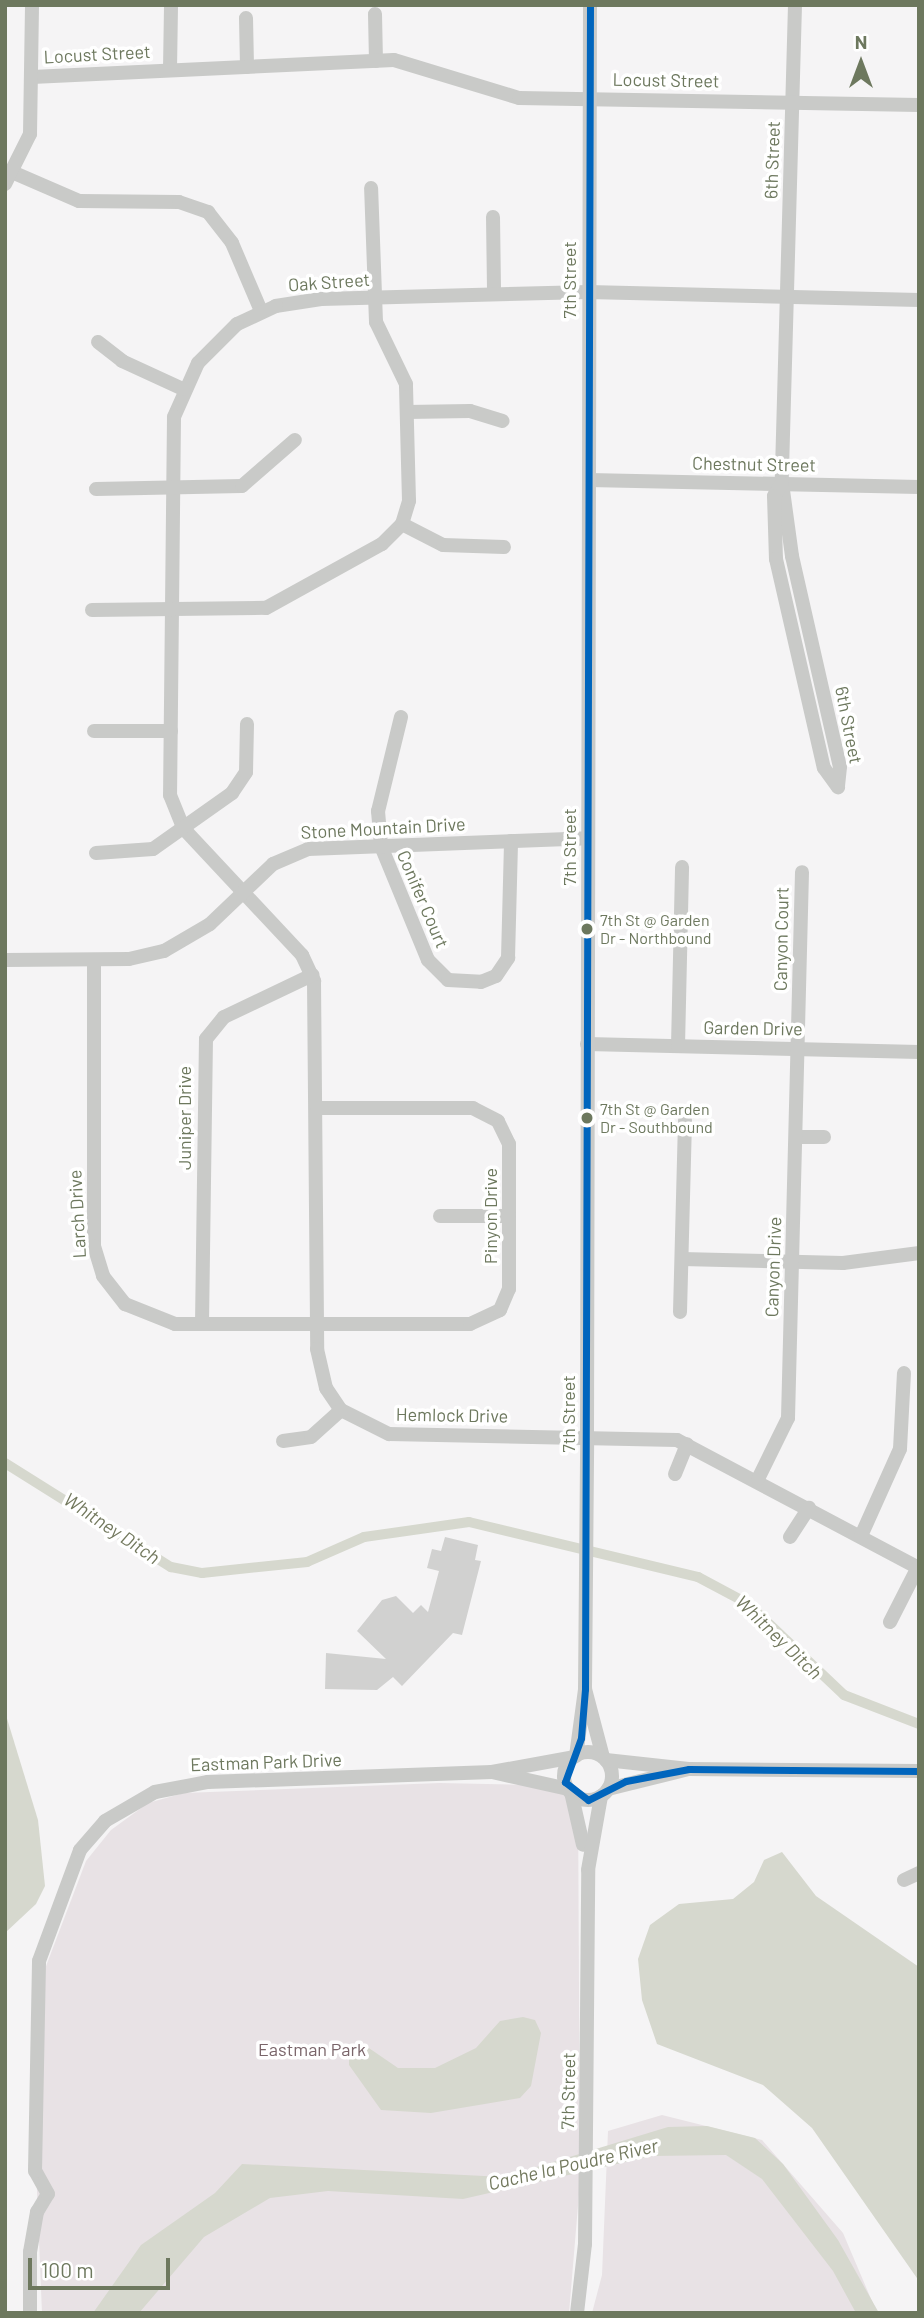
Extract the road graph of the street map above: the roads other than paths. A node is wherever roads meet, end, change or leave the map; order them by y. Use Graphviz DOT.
graph roads {
  1 [pos="32,5"];
  2 [pos="171,5"];
  3 [pos="590,5"];
  4 [pos="795,5"];
  5 [pos="375,13"];
  6 [pos="246,18"];
  7 [pos="376,61"];
  8 [pos="247,67"];
  9 [pos="170,70"];
  10 [pos="32,77"];
  11 [pos="590,97"];
  12 [pos="793,102"];
  13 [pos="919,106"];
  14 [pos="9,178"];
  15 [pos="371,188"];
  16 [pos="493,217"];
  17 [pos="588,292"];
  18 [pos="494,293"];
  19 [pos="787,296"];
  20 [pos="375,297"];
  21 [pos="919,300"];
  22 [pos="261,311"];
  23 [pos="98,342"];
  24 [pos="183,389"];
  25 [pos="407,412"];
  26 [pos="503,421"];
  27 [pos="295,440"];
  28 [pos="589,480"];
  29 [pos="782,483"];
  30 [pos="919,486"];
  31 [pos="171,488"];
  32 [pos="96,489"];
  33 [pos="402,524"];
  34 [pos="504,547"];
  35 [pos="171,609"];
  36 [pos="92,610"];
  37 [pos="401,717"];
  38 [pos="247,724"];
  39 [pos="94,731"];
  40 [pos="171,731"];
  41 [pos="184,829"];
  42 [pos="588,838"];
  43 [pos="511,841"];
  44 [pos="381,846"];
  45 [pos="96,853"];
  46 [pos="682,867"];
  47 [pos="802,872"];
  48 [pos="243,893"];
  49 [pos="5,960"];
  50 [pos="94,960"];
  51 [pos="312,975"];
  52 [pos="587,1044"];
  53 [pos="677,1046"];
  54 [pos="799,1048"];
  55 [pos="919,1052"];
  56 [pos="317,1108"];
  57 [pos="685,1120"];
  58 [pos="796,1137"];
  59 [pos="824,1137"];
  60 [pos="440,1216"];
  61 [pos="509,1216"];
  62 [pos="919,1253"];
  63 [pos="682,1259"];
  64 [pos="793,1262"];
  65 [pos="680,1312"];
  66 [pos="202,1324"];
  67 [pos="317,1324"];
  68 [pos="904,1373"];
  69 [pos="341,1410"];
  70 [pos="587,1436"];
  71 [pos="283,1441"];
  72 [pos="687,1444"];
  73 [pos="675,1474"];
  74 [pos="758,1479"];
  75 [pos="809,1507"];
  76 [pos="861,1536"];
  77 [pos="790,1537"];
  78 [pos="918,1568"];
  79 [pos="890,1622"];
  80 [pos="585,1689"];
  81 [pos="575,1757"];
  82 [pos="604,1758"];
  83 [pos="689,1769"];
  84 [pos="919,1771"];
  85 [pos="492,1772"];
  86 [pos="570,1791"];
  87 [pos="604,1793"];
  88 [pos="588,1870"];
  89 [pos="919,1873"];
  90 [pos="904,1880"];
  91 [pos="30,2313"];
  92 [pos="577,2313"];
  1 -- 10 [label="street"];
  2 -- 9 [label="street"];
  3 -- 11 [label="street, 7th Street"];
  4 -- 12 [label="street, 6th Street"];
  5 -- 7 [label="street"];
  6 -- 8 [label="street"];
  7 -- 8 [label="street, Locust Street"];
  7 -- 11 [label="street, Locust Street"];
  8 -- 9 [label="street, Locust Street"];
  9 -- 10 [label="street, Locust Street"];
  10 -- 14 [label="street"];
  11 -- 12 [label="street, Locust Street"];
  11 -- 17 [label="street, 7th Street"];
  12 -- 13 [label="street, Locust Street"];
  12 -- 19 [label="street, 6th Street"];
  14 -- 22 [label="street"];
  15 -- 20 [label="street"];
  16 -- 18 [label="street"];
  17 -- 18 [label="street, Oak Street"];
  17 -- 19 [label="street, Oak Street"];
  17 -- 28 [label="street, 7th Street"];
  18 -- 20 [label="street, Oak Street"];
  19 -- 21 [label="street, Oak Street"];
  19 -- 29 [label="street, 6th Street"];
  20 -- 22 [label="street, Oak Street"];
  20 -- 25 [label="street"];
  22 -- 24 [label="street, Oak Street"];
  23 -- 24 [label="street"];
  24 -- 31 [label="street, Oak Street"];
  25 -- 26 [label="street"];
  25 -- 33 [label="street"];
  27 -- 31 [label="street"];
  28 -- 29 [label="street, Chestnut Street"];
  28 -- 42 [label="street, 7th Street"];
  29 -- 29 [label="street, 6th Street"];
  29 -- 30 [label="street, Chestnut Street"];
  31 -- 32 [label="street"];
  31 -- 35 [label="street, Oak Street"];
  33 -- 34 [label="street"];
  33 -- 35 [label="street"];
  35 -- 36 [label="street"];
  35 -- 40 [label="street, Oak Street"];
  37 -- 44 [label="street, Conifer Court"];
  38 -- 41 [label="street"];
  39 -- 40 [label="street"];
  40 -- 41 [label="street, Oak Street"];
  41 -- 45 [label="street"];
  41 -- 48 [label="street, Oak Street"];
  42 -- 43 [label="street, Stone Mountain Drive"];
  42 -- 52 [label="street, 7th Street"];
  43 -- 44 [label="street, Stone Mountain Drive"];
  43 -- 44 [label="street, Conifer Court"];
  44 -- 48 [label="street, Stone Mountain Drive"];
  46 -- 53 [label="street"];
  47 -- 54 [label="street, Canyon Court"];
  48 -- 50 [label="street, Stone Mountain Drive"];
  48 -- 51 [label="street"];
  49 -- 50 [label="street, Stone Mountain Drive"];
  50 -- 66 [label="street, Larch Drive"];
  51 -- 56 [label="street"];
  51 -- 66 [label="street, Juniper Drive"];
  52 -- 53 [label="street, Garden Drive"];
  52 -- 70 [label="street, 7th Street"];
  53 -- 54 [label="street, Garden Drive"];
  54 -- 55 [label="street, Garden Drive"];
  54 -- 58 [label="street, Canyon Drive"];
  56 -- 61 [label="street, Pinyon Drive"];
  56 -- 67 [label="street"];
  57 -- 63 [label="street"];
  58 -- 59 [label="street"];
  58 -- 64 [label="street, Canyon Drive"];
  60 -- 61 [label="street"];
  61 -- 67 [label="street, Pinyon Drive"];
  62 -- 64 [label="street"];
  63 -- 64 [label="street"];
  63 -- 65 [label="street"];
  64 -- 74 [label="street, Canyon Drive"];
  66 -- 67 [label="street, Larch Drive"];
  67 -- 69 [label="street"];
  68 -- 76 [label="street"];
  69 -- 70 [label="street, Hemlock Drive"];
  69 -- 71 [label="street"];
  70 -- 72 [label="street, Hemlock Drive"];
  70 -- 80 [label="street, 7th Street"];
  72 -- 73 [label="street"];
  72 -- 74 [label="street, Hemlock Drive"];
  74 -- 75 [label="street, Hemlock Drive"];
  75 -- 76 [label="street, Hemlock Drive"];
  75 -- 77 [label="street"];
  76 -- 78 [label="street, Hemlock Drive"];
  78 -- 79 [label="street"];
  80 -- 81 [label="street, 7th Street"];
  80 -- 82 [label="street, 7th Street"];
  81 -- 82 [label="street"];
  81 -- 85 [label="street, Eastman Park Drive"];
  81 -- 86 [label="street"];
  82 -- 83 [label="street"];
  82 -- 87 [label="street"];
  83 -- 84 [label="street"];
  83 -- 87 [label="street"];
  85 -- 86 [label="street, Eastman Park Drive"];
  85 -- 91 [label="street, Eastman Park Drive"];
  86 -- 87 [label="street"];
  86 -- 88 [label="street, 7th Street"];
  87 -- 88 [label="street, 7th Street"];
  88 -- 92 [label="street, 7th Street"];
  89 -- 90 [label="street"];
}
